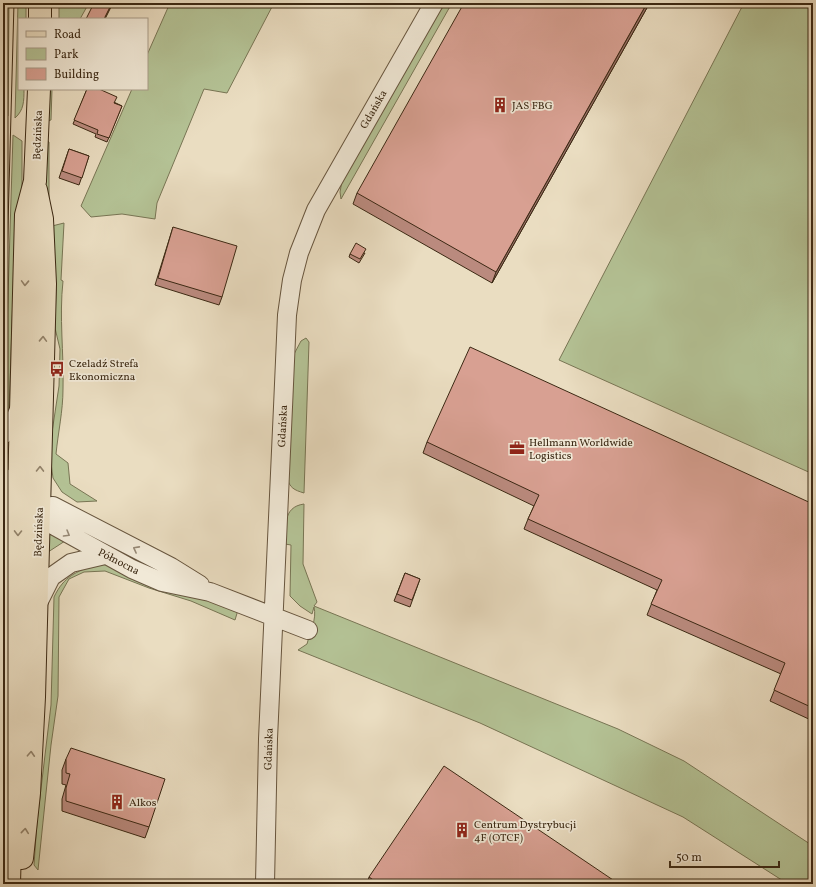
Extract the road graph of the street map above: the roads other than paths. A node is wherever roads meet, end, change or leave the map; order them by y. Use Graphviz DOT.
graph roads {
  1 [pos="40,3"];
  2 [pos="434,3"];
  3 [pos="40,18"];
  4 [pos="39,90"];
  5 [pos="35,181"];
  6 [pos="21,404"];
  7 [pos="3,435"];
  8 [pos="3,477"];
  9 [pos="11,494"];
  10 [pos="39,508"];
  11 [pos="105,555"];
  12 [pos="210,592"];
  13 [pos="36,606"];
  14 [pos="273,616"];
  15 [pos="308,630"];
  16 [pos="9,884"];
  17 [pos="22,884"];
  18 [pos="265,884"];
  1 -- 3 [label="main road"];
  2 -- 14 [label="street, Gdańska"];
  4 -- 5 [label="main road, Będzińska"];
  5 -- 6 [label="main road, Będzińska, one-way"];
  10 -- 5 [label="main road, Będzińska, one-way"];
  6 -- 7 [label="street"];
  6 -- 9 [label="main road, Będzińska"];
  8 -- 9 [label="street, Północna"];
  9 -- 10 [label="street, Północna"];
  9 -- 16 [label="main road, Będzińska, one-way"];
  10 -- 11 [label="street, Północna, one-way"];
  12 -- 10 [label="street, Północna, one-way"];
  10 -- 13 [label="main road, Będzińska"];
  11 -- 12 [label="street, Północna"];
  11 -- 13 [label="street"];
  12 -- 14 [label="street, Północna"];
  17 -- 13 [label="main road, Będzińska, one-way"];
  14 -- 15 [label="street, Północna"];
  14 -- 18 [label="street, Gdańska"];
}
